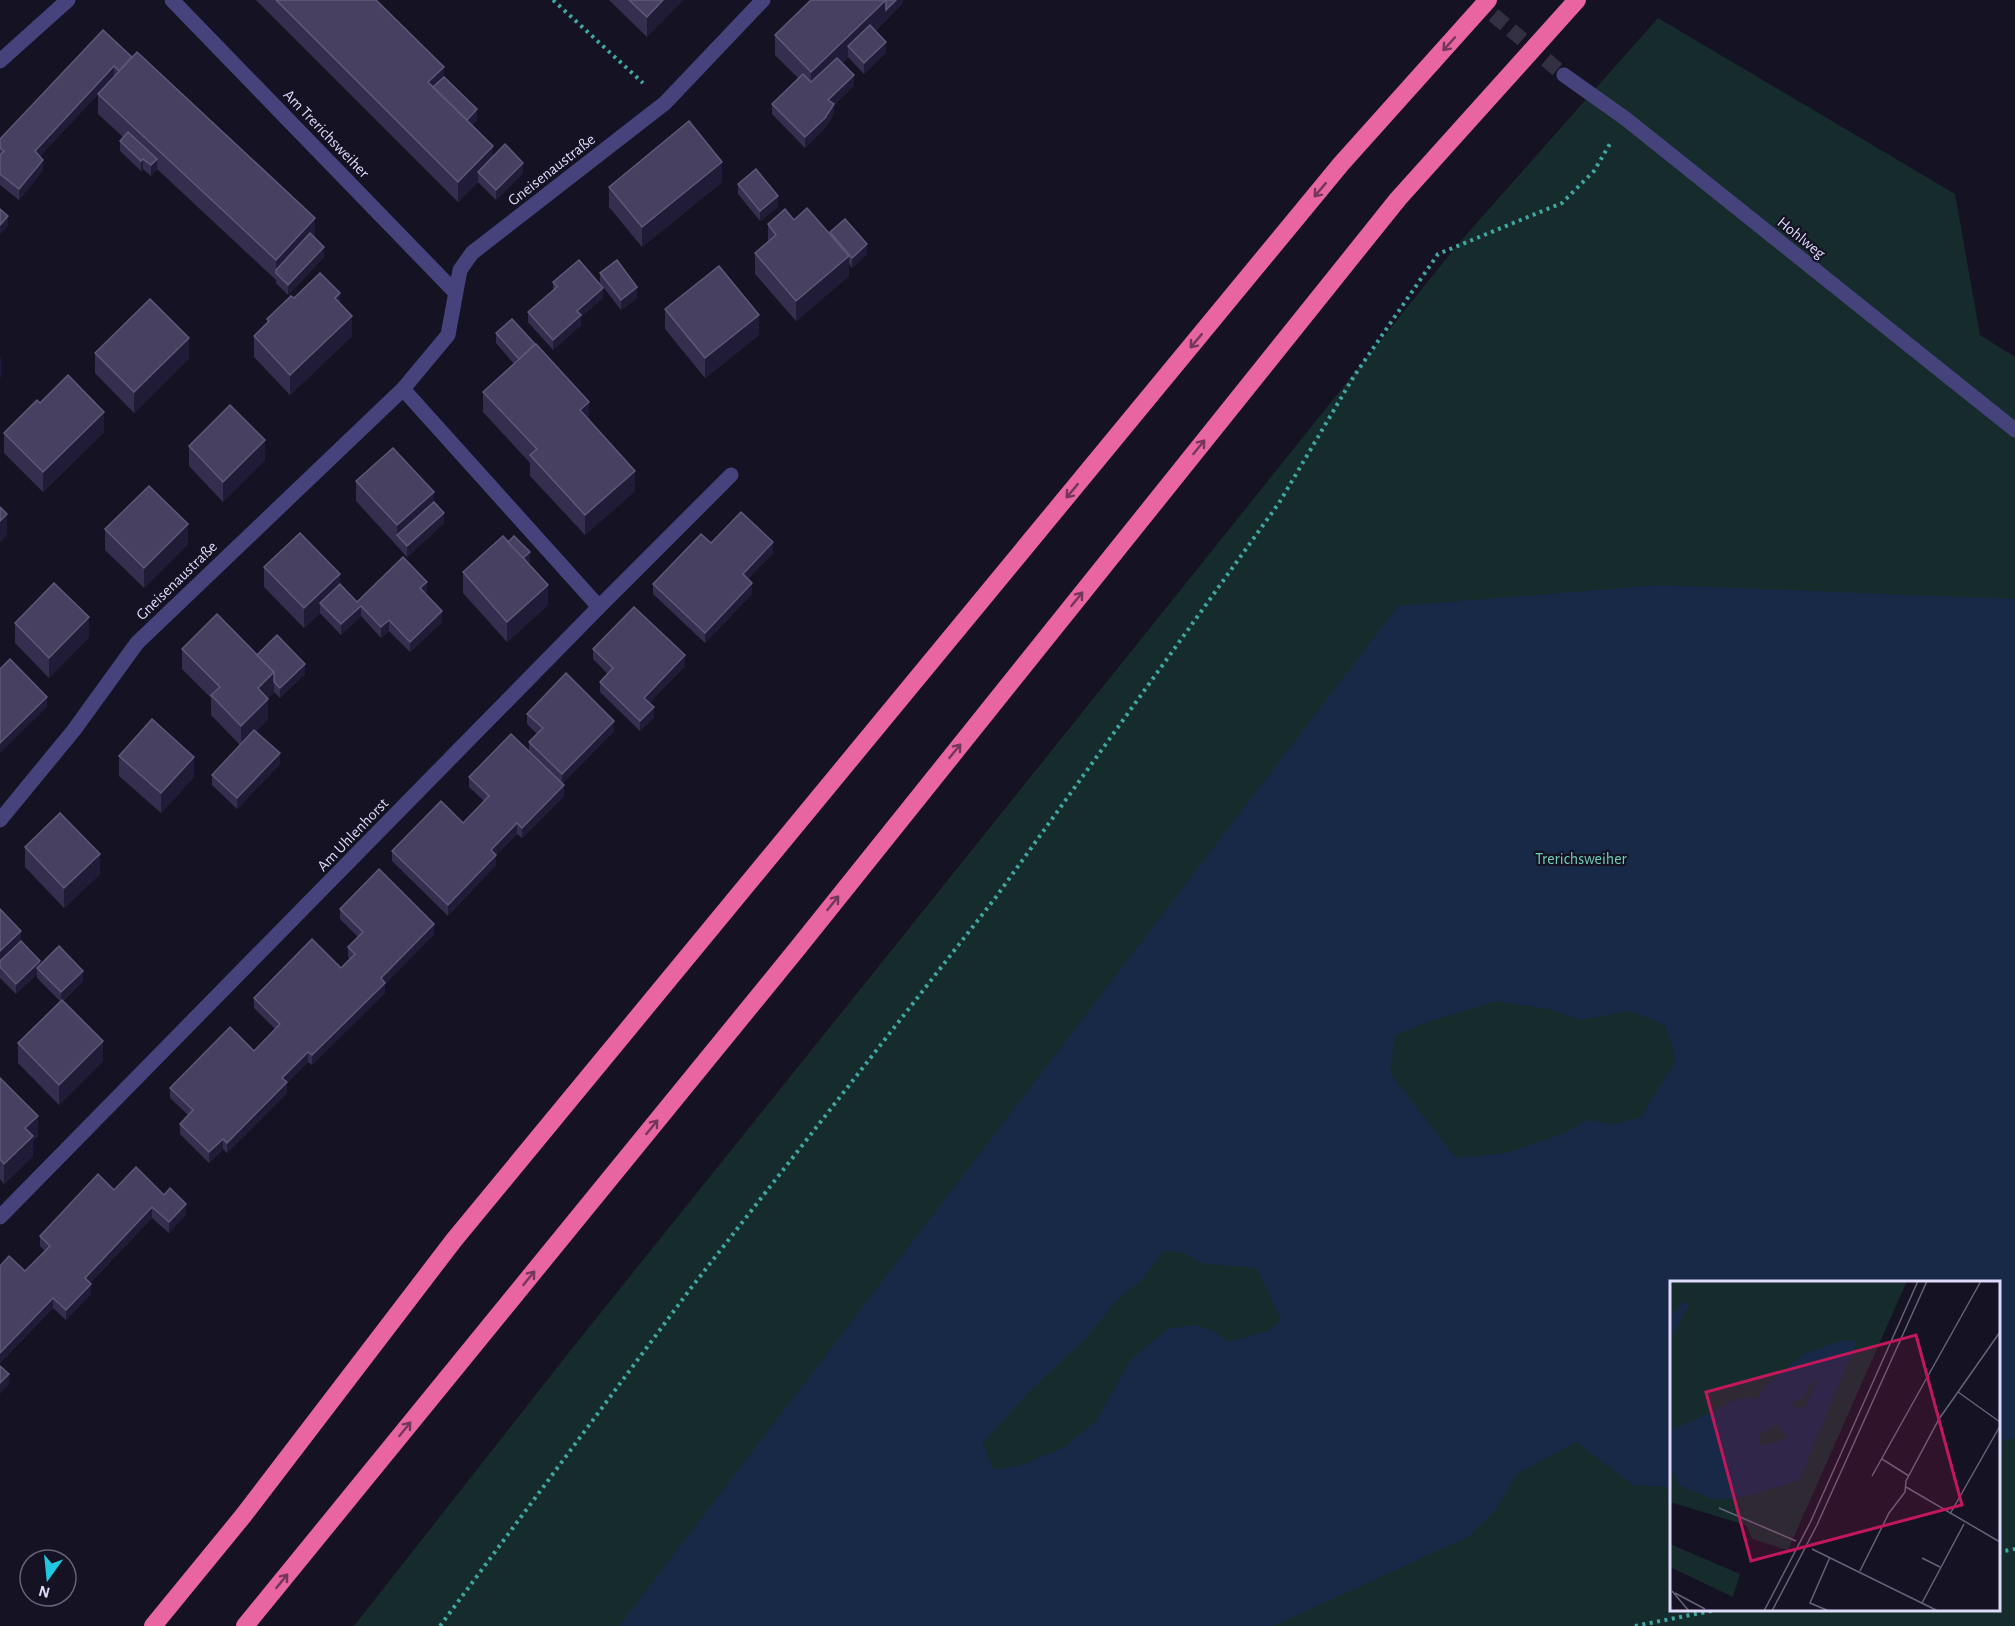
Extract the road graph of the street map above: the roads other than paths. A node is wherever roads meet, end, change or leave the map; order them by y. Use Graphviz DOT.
graph roads {
  1 [pos="68,0"];
  2 [pos="172,0"];
  3 [pos="763,0"];
  4 [pos="1488,0"];
  5 [pos="1577,0"];
  6 [pos="0,61"];
  7 [pos="1564,75"];
  8 [pos="455,292"];
  9 [pos="403,389"];
  10 [pos="2015,430"];
  11 [pos="731,475"];
  12 [pos="599,607"];
  13 [pos="0,820"];
  14 [pos="0,1217"];
  15 [pos="153,1626"];
  16 [pos="245,1626"];
  1 -- 6 [label="street"];
  2 -- 8 [label="street, Am Trerichsweiher"];
  3 -- 8 [label="street, Gneisenaustraße"];
  4 -- 15 [label="highway, one-way"];
  16 -- 5 [label="highway, one-way"];
  7 -- 10 [label="street, Hohlweg"];
  8 -- 9 [label="street, Gneisenaustraße"];
  9 -- 12 [label="street"];
  9 -- 13 [label="street, Gneisenaustraße"];
  11 -- 12 [label="street, Am Uhlenhorst"];
  12 -- 14 [label="street, Am Uhlenhorst"];
}
